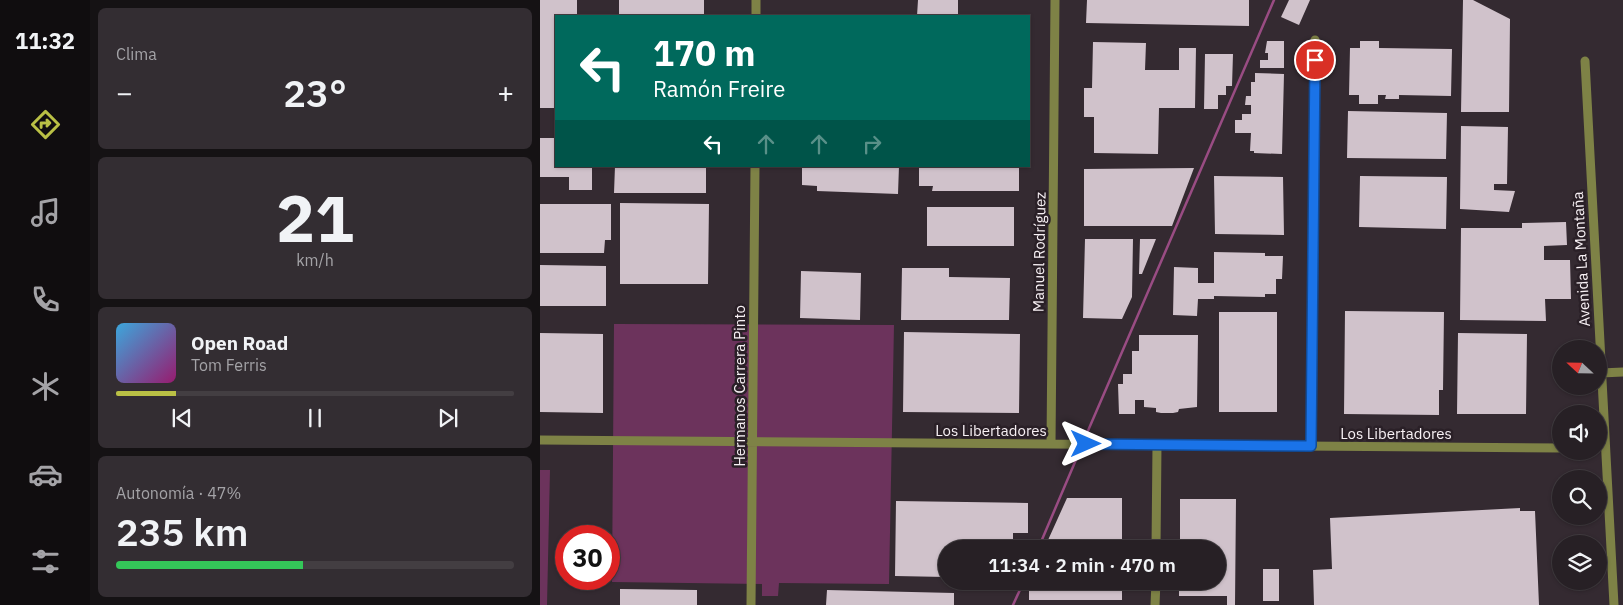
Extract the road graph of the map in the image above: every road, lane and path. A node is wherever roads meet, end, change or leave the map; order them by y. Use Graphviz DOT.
graph roads {
  1 [pos="756,0"];
  2 [pos="1054,0"];
  3 [pos="756,15"];
  4 [pos="1315,40"];
  5 [pos="1585,61"];
  6 [pos="755,167"];
  7 [pos="1599,340"];
  8 [pos="1623,372"];
  9 [pos="1608,373"];
  10 [pos="540,440"];
  11 [pos="752,442"];
  12 [pos="1051,444"];
  13 [pos="1157,445"];
  14 [pos="1311,446"];
  15 [pos="1552,448"];
  16 [pos="1603,460"];
  17 [pos="1156,540"];
  18 [pos="1156,590"];
  19 [pos="751,605"];
  20 [pos="1155,605"];
  21 [pos="1614,605"];
  1 -- 3 [label="street"];
  2 -- 12 [label="street, Manuel Rodríguez"];
  4 -- 14 [label="street"];
  5 -- 7 [label="street, Avenida La Montaña"];
  6 -- 11 [label="street, Hermanos Carrera Pinto"];
  8 -- 9 [label="street"];
  10 -- 11 [label="street, Los Libertadores"];
  11 -- 12 [label="street, Los Libertadores"];
  11 -- 19 [label="street, Hermanos Carrera Pinto"];
  12 -- 13 [label="street, Los Libertadores"];
  13 -- 14 [label="street, Los Libertadores"];
  13 -- 17 [label="street"];
  14 -- 15 [label="street, Los Libertadores"];
  16 -- 21 [label="street, Avenida La Montaña"];
  18 -- 20 [label="street"];
}
